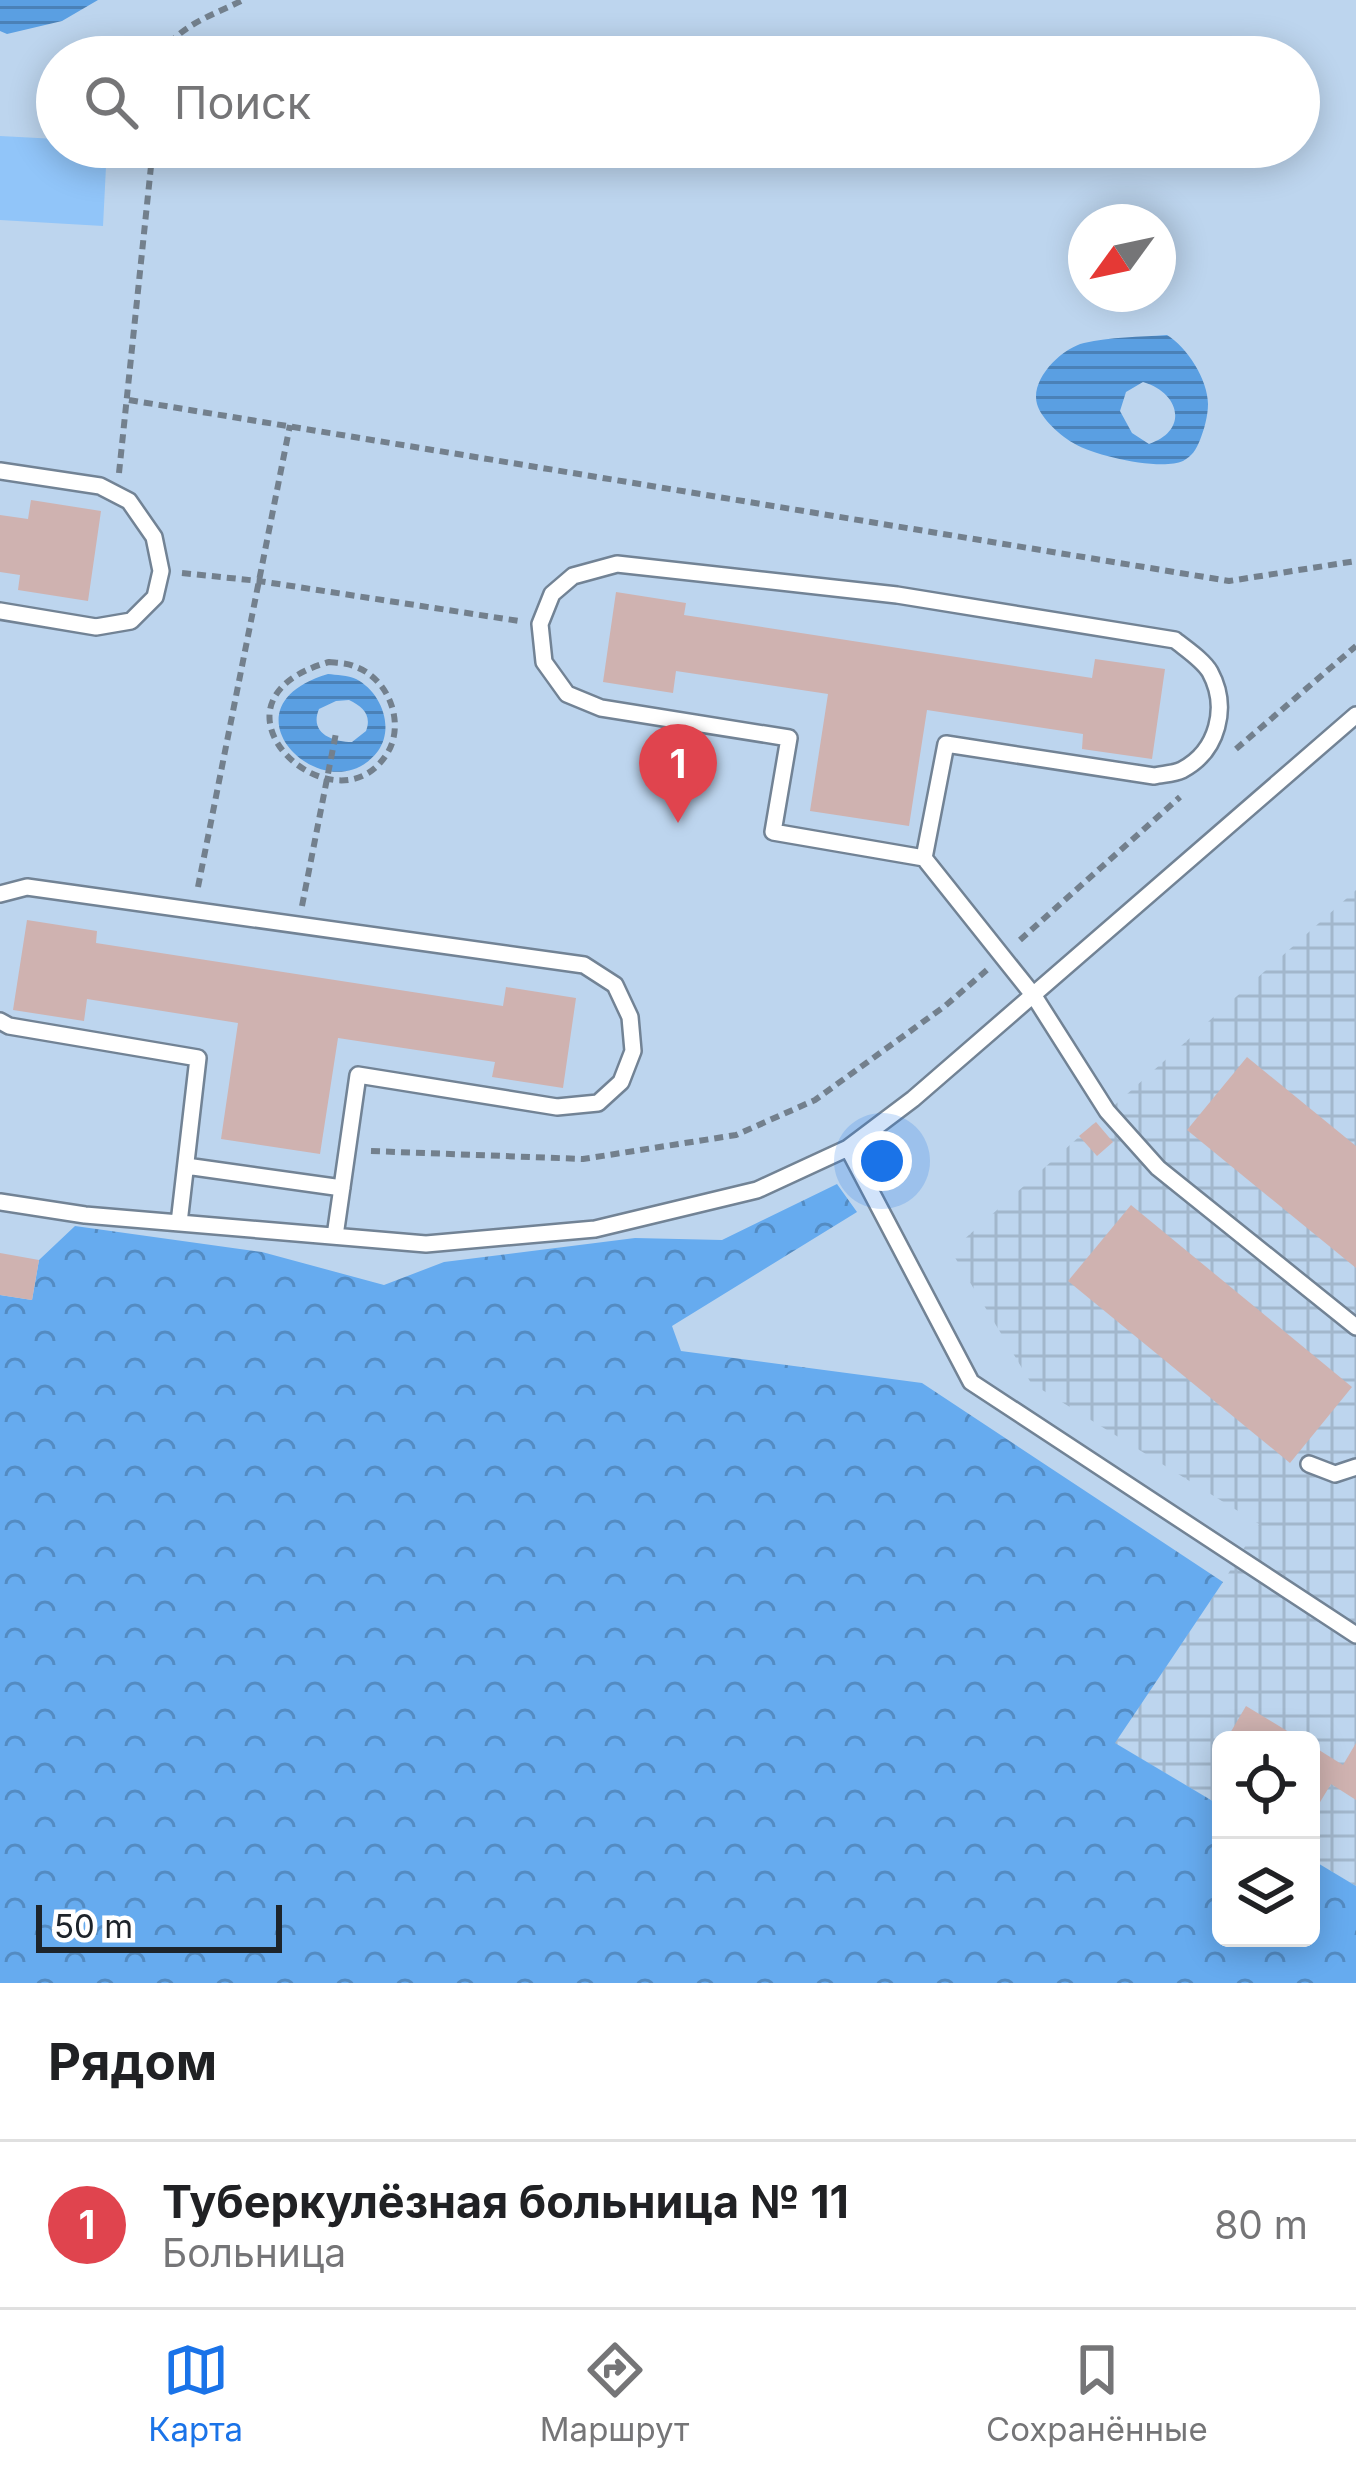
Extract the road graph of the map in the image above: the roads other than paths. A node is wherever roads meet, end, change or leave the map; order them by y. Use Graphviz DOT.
graph roads {
  1 [pos="0,471"];
  2 [pos="0,611"];
  3 [pos="1354,721"];
  4 [pos="924,858"];
  5 [pos="0,894"];
  6 [pos="1034,996"];
  7 [pos="0,1021"];
  8 [pos="848,1148"];
  9 [pos="186,1166"];
  10 [pos="342,1187"];
  11 [pos="0,1202"];
  12 [pos="179,1223"];
  13 [pos="335,1236"];
  14 [pos="1356,1327"];
  15 [pos="1309,1464"];
  16 [pos="1356,1467"];
  17 [pos="1356,1635"];
  1 -- 2 [label="lane"];
  3 -- 6 [label="lane"];
  4 -- 4 [label="lane"];
  4 -- 6 [label="lane"];
  5 -- 10 [label="lane"];
  6 -- 8 [label="lane"];
  6 -- 14 [label="lane"];
  7 -- 9 [label="lane"];
  8 -- 13 [label="lane"];
  8 -- 17 [label="lane"];
  9 -- 10 [label="lane"];
  9 -- 12 [label="lane"];
  10 -- 13 [label="lane"];
  11 -- 12 [label="lane"];
  12 -- 13 [label="lane"];
  15 -- 16 [label="lane"];
}
